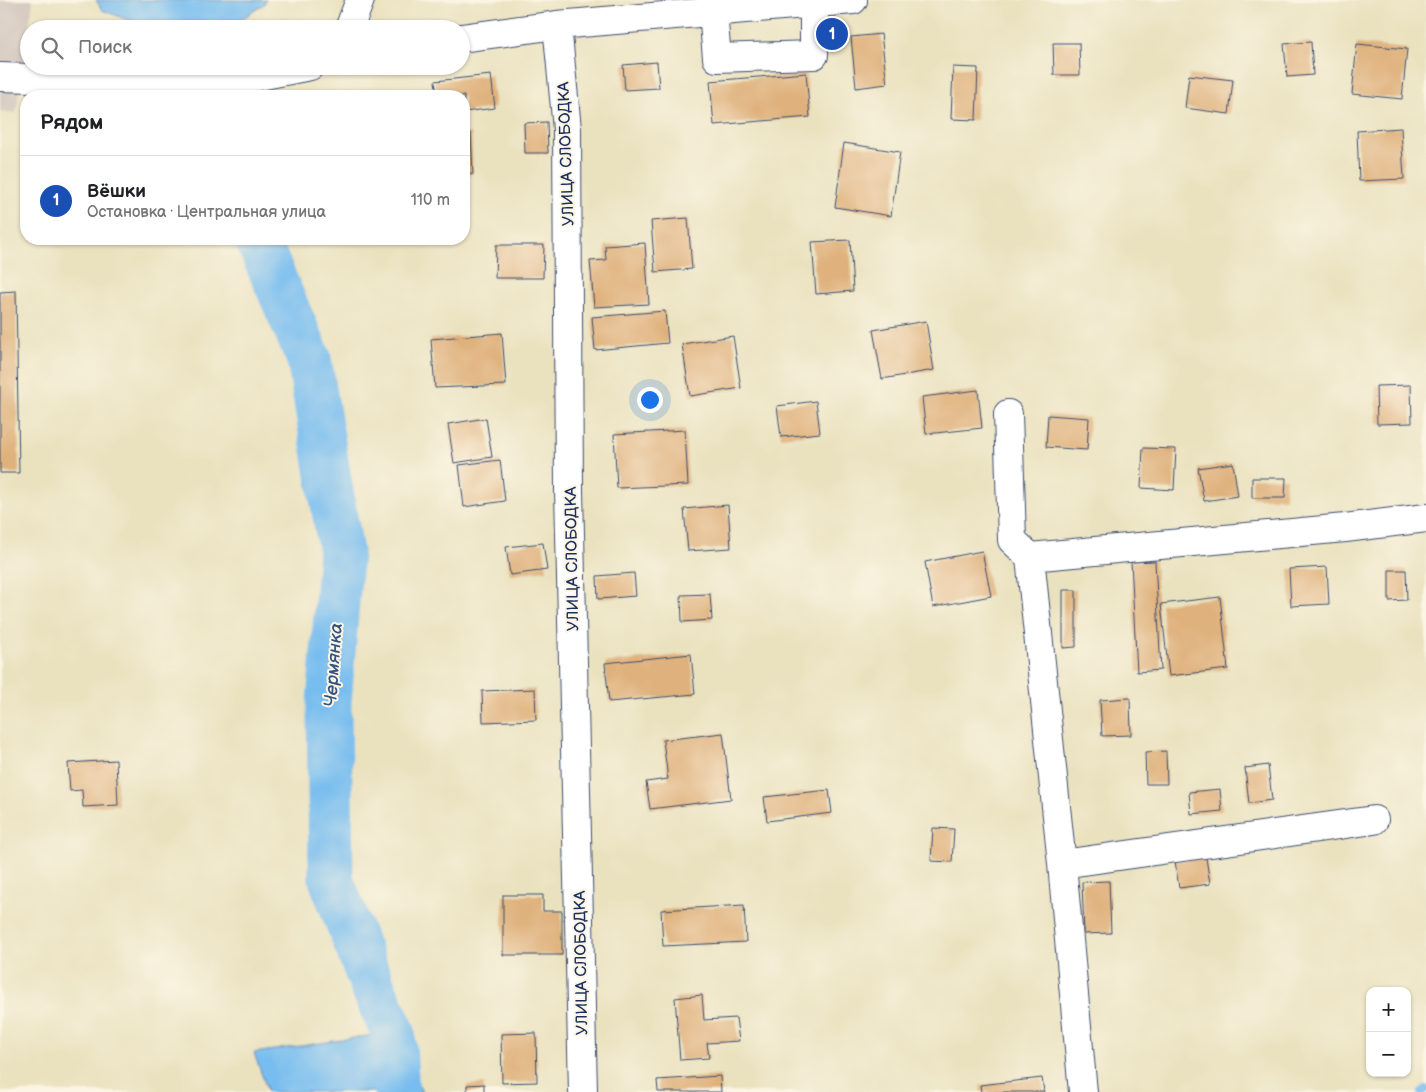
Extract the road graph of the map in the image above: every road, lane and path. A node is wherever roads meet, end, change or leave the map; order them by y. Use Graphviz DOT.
graph roads {
  1 [pos="360,0"];
  2 [pos="853,0"];
  3 [pos="814,4"];
  4 [pos="713,12"];
  5 [pos="352,20"];
  6 [pos="557,25"];
  7 [pos="470,37"];
  8 [pos="264,75"];
  9 [pos="0,78"];
  10 [pos="1008,414"];
  11 [pos="1426,518"];
  12 [pos="1030,557"];
  13 [pos="1374,820"];
  14 [pos="1062,864"];
  15 [pos="583,1092"];
  16 [pos="1083,1092"];
  1 -- 5 [label="street"];
  2 -- 3 [label="street"];
  3 -- 4 [label="street"];
  3 -- 4 [label="street"];
  4 -- 6 [label="street"];
  6 -- 7 [label="street"];
  6 -- 15 [label="street, УЛИЦА СЛОБОДКА"];
  8 -- 9 [label="street"];
  10 -- 12 [label="street"];
  11 -- 12 [label="street"];
  12 -- 14 [label="street"];
  13 -- 14 [label="street"];
  14 -- 16 [label="street"];
}
